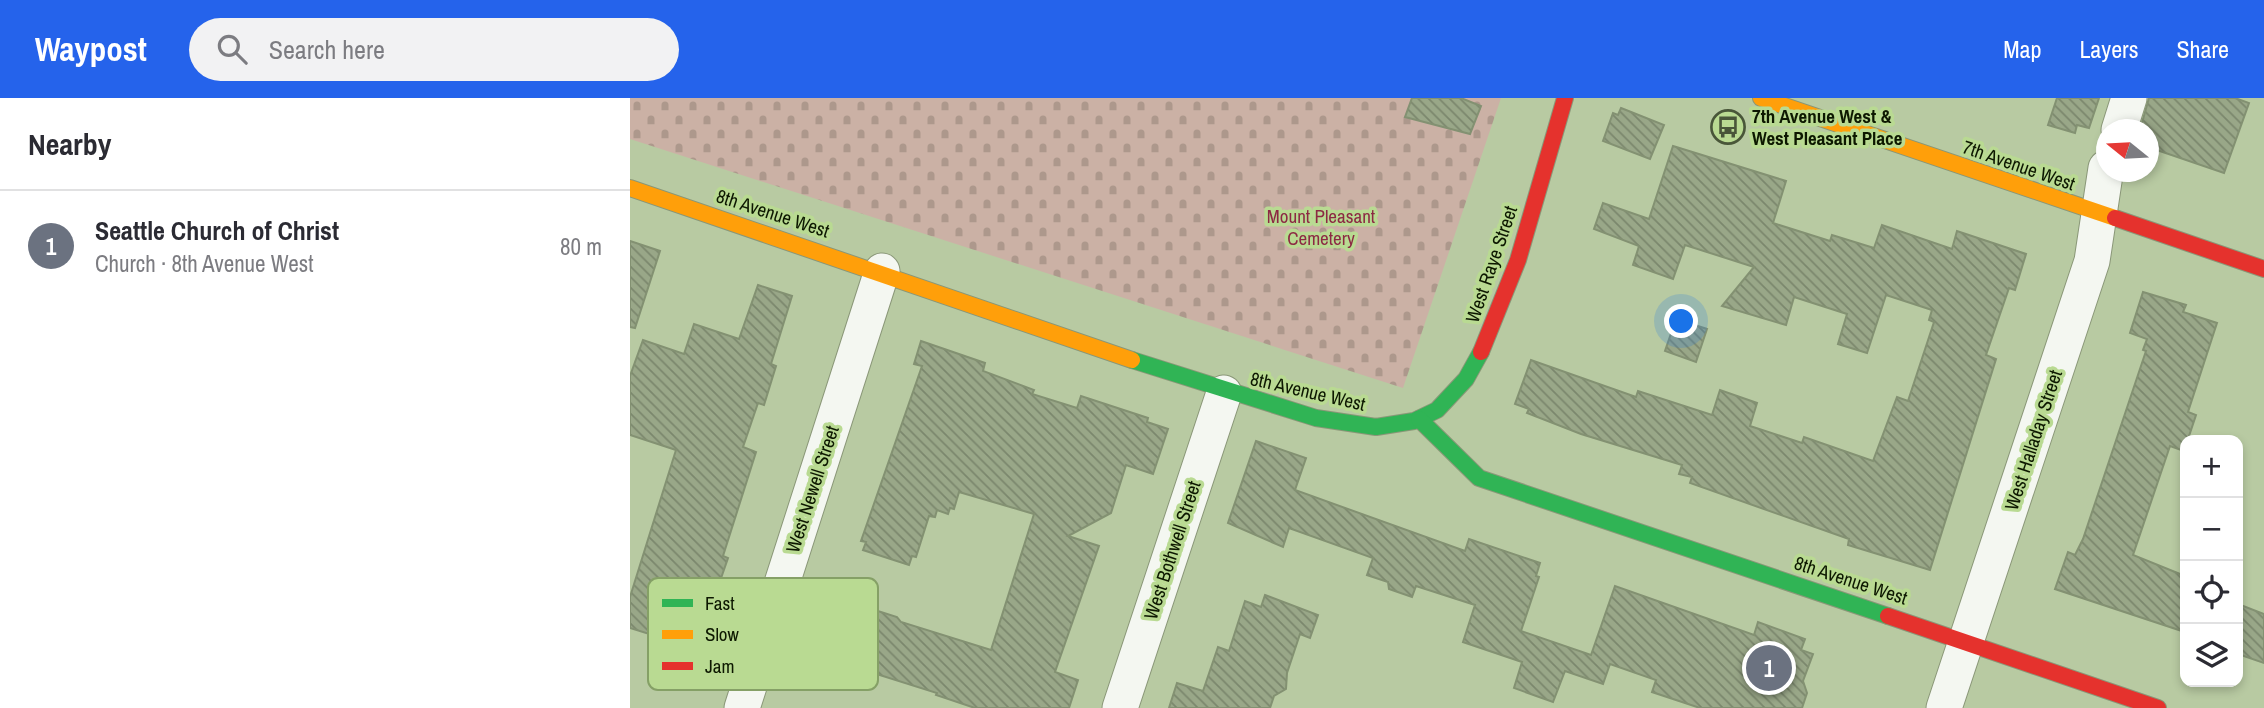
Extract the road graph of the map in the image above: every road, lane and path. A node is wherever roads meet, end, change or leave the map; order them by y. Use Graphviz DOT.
graph roads {
  1 [pos="1565,98"];
  2 [pos="2129,98"];
  3 [pos="1769,99"];
  4 [pos="2122,119"];
  5 [pos="2104,182"];
  6 [pos="630,188"];
  7 [pos="2098,214"];
  8 [pos="2264,269"];
  9 [pos="883,271"];
  10 [pos="1224,393"];
  11 [pos="1419,419"];
  12 [pos="784,578"];
  13 [pos="1966,641"];
  14 [pos="748,690"];
  15 [pos="742,708"];
  16 [pos="1120,708"];
  17 [pos="1944,708"];
  18 [pos="2158,708"];
  1 -- 11 [label="street, West Raye Street"];
  2 -- 4 [label="street"];
  3 -- 7 [label="street, 7th Avenue West"];
  5 -- 7 [label="street, West Halladay Street"];
  6 -- 9 [label="street, 8th Avenue West"];
  7 -- 8 [label="street, 7th Avenue West"];
  7 -- 13 [label="street, West Halladay Street"];
  9 -- 10 [label="street, 8th Avenue West"];
  9 -- 12 [label="street, West Newell Street"];
  10 -- 11 [label="street, 8th Avenue West"];
  10 -- 16 [label="street, West Bothwell Street"];
  11 -- 13 [label="street, 8th Avenue West"];
  13 -- 17 [label="street, West Halladay Street"];
  13 -- 18 [label="street, 8th Avenue West"];
  14 -- 15 [label="street, West Newell Street"];
}
